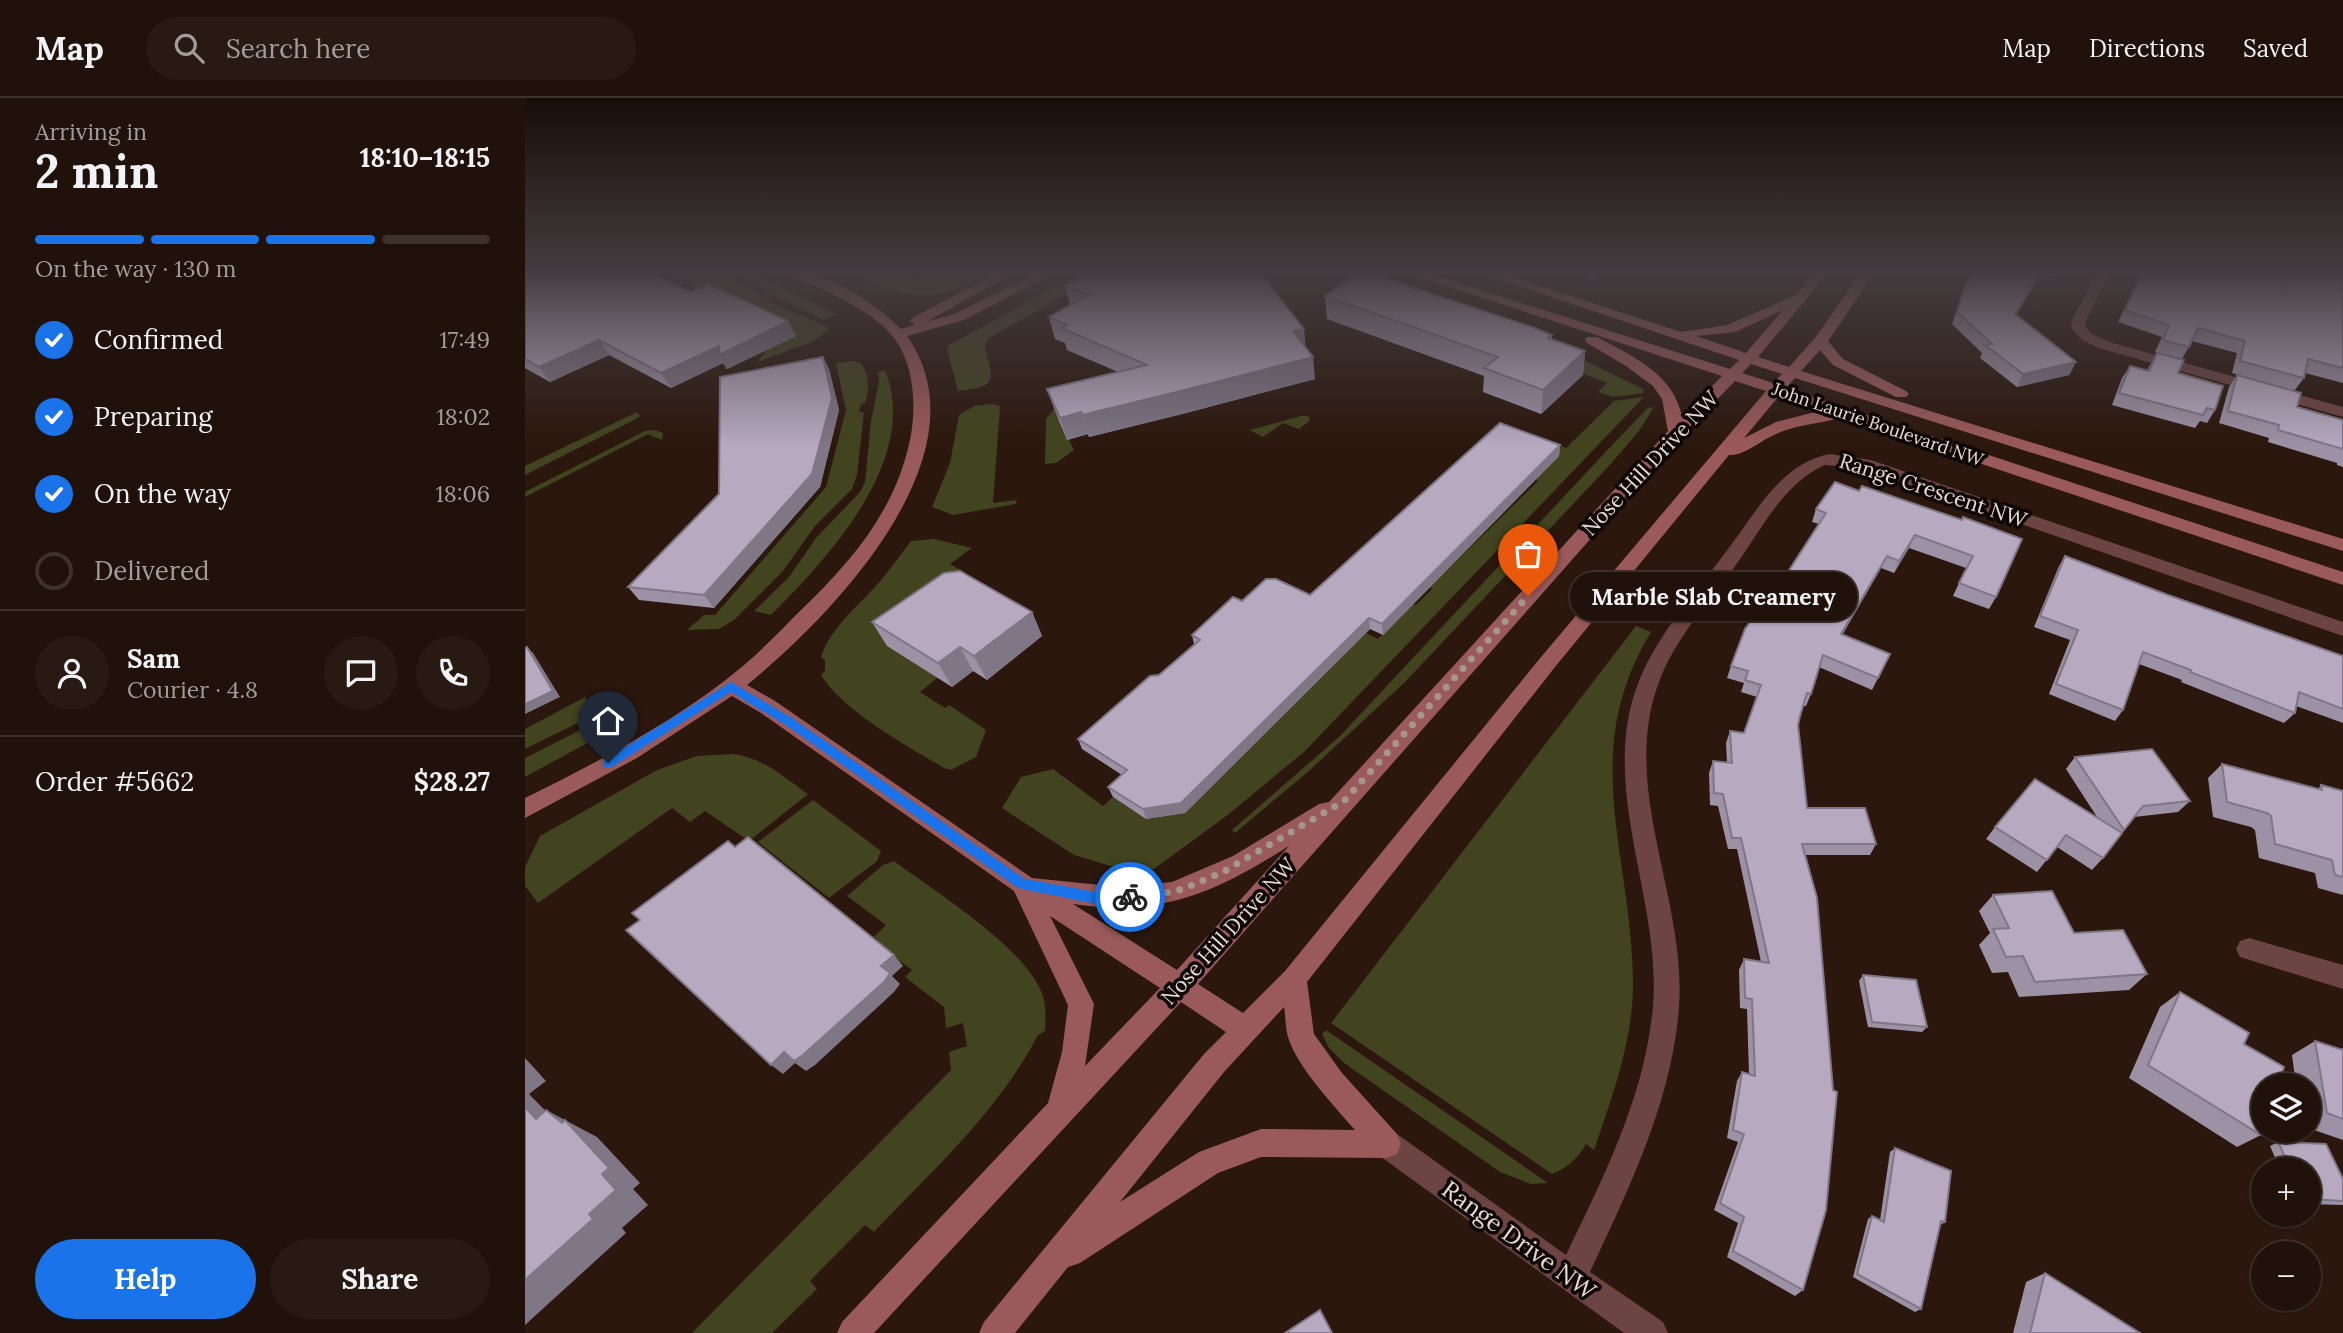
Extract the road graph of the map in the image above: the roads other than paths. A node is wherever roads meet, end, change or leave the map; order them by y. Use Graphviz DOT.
graph roads {
  1 [pos="894,331"];
  2 [pos="903,331"];
  3 [pos="910,331"];
  4 [pos="1575,331"];
  5 [pos="1595,331"];
  6 [pos="1666,331"];
  7 [pos="1707,331"];
  8 [pos="1772,331"];
  9 [pos="1827,331"];
  10 [pos="2081,331"];
  11 [pos="1673,333"];
  12 [pos="898,334"];
  13 [pos="1820,341"];
  14 [pos="1749,358"];
  15 [pos="1793,372"];
  16 [pos="1734,374"];
  17 [pos="1778,390"];
  18 [pos="2343,412"];
  19 [pos="1847,413"];
  20 [pos="1676,432"];
  21 [pos="2013,441"];
  22 [pos="1716,461"];
  23 [pos="2343,545"];
  24 [pos="2343,579"];
  25 [pos="2343,629"];
  26 [pos="731,686"];
  27 [pos="1344,801"];
  28 [pos="525,810"];
  29 [pos="1022,884"];
  30 [pos="2249,949"];
  31 [pos="2343,977"];
  32 [pos="1294,979"];
  33 [pos="1180,986"];
  34 [pos="1246,1030"];
  35 [pos="1059,1111"];
  36 [pos="1387,1144"];
  37 [pos="1052,1262"];
  38 [pos="1571,1278"];
  39 [pos="853,1333"];
  40 [pos="995,1333"];
  41 [pos="1652,1333"];
  1 -- 12 [label="main road"];
  2 -- 12 [label="main road"];
  3 -- 12 [label="main road"];
  4 -- 20 [label="main road"];
  5 -- 16 [label="main road, John Laurie Boulevard NW"];
  6 -- 11 [label="main road, John Laurie Boulevard NW"];
  7 -- 11 [label="main road"];
  8 -- 14 [label="main road, Nose Hill Drive NW"];
  9 -- 13 [label="main road"];
  10 -- 18 [label="street"];
  11 -- 14 [label="main road, John Laurie Boulevard NW"];
  12 -- 26 [label="main road"];
  13 -- 15 [label="main road"];
  13 -- 21 [label="main road"];
  14 -- 15 [label="main road, John Laurie Boulevard NW"];
  14 -- 16 [label="main road, Nose Hill Drive NW"];
  15 -- 17 [label="main road"];
  15 -- 21 [label="main road, John Laurie Boulevard NW"];
  16 -- 17 [label="main road, John Laurie Boulevard NW"];
  16 -- 20 [label="main road, Nose Hill Drive NW"];
  17 -- 19 [label="main road, John Laurie Boulevard NW"];
  17 -- 22 [label="main road"];
  19 -- 22 [label="main road"];
  19 -- 24 [label="main road, John Laurie Boulevard NW"];
  20 -- 27 [label="main road, Nose Hill Drive NW"];
  21 -- 23 [label="main road, John Laurie Boulevard NW"];
  22 -- 32 [label="main road"];
  25 -- 38 [label="street, Range Crescent NW"];
  26 -- 28 [label="main road"];
  26 -- 29 [label="main road"];
  27 -- 29 [label="main road"];
  27 -- 33 [label="main road, Nose Hill Drive NW"];
  29 -- 33 [label="main road"];
  29 -- 35 [label="main road"];
  30 -- 31 [label="street"];
  32 -- 34 [label="main road"];
  32 -- 36 [label="main road"];
  33 -- 34 [label="main road"];
  33 -- 35 [label="main road, Nose Hill Drive NW"];
  34 -- 37 [label="main road"];
  35 -- 39 [label="main road, Nose Hill Drive NW"];
  36 -- 37 [label="main road"];
  36 -- 38 [label="street, Range Drive NW"];
  37 -- 40 [label="main road"];
  38 -- 41 [label="street, Range Drive NW"];
}
